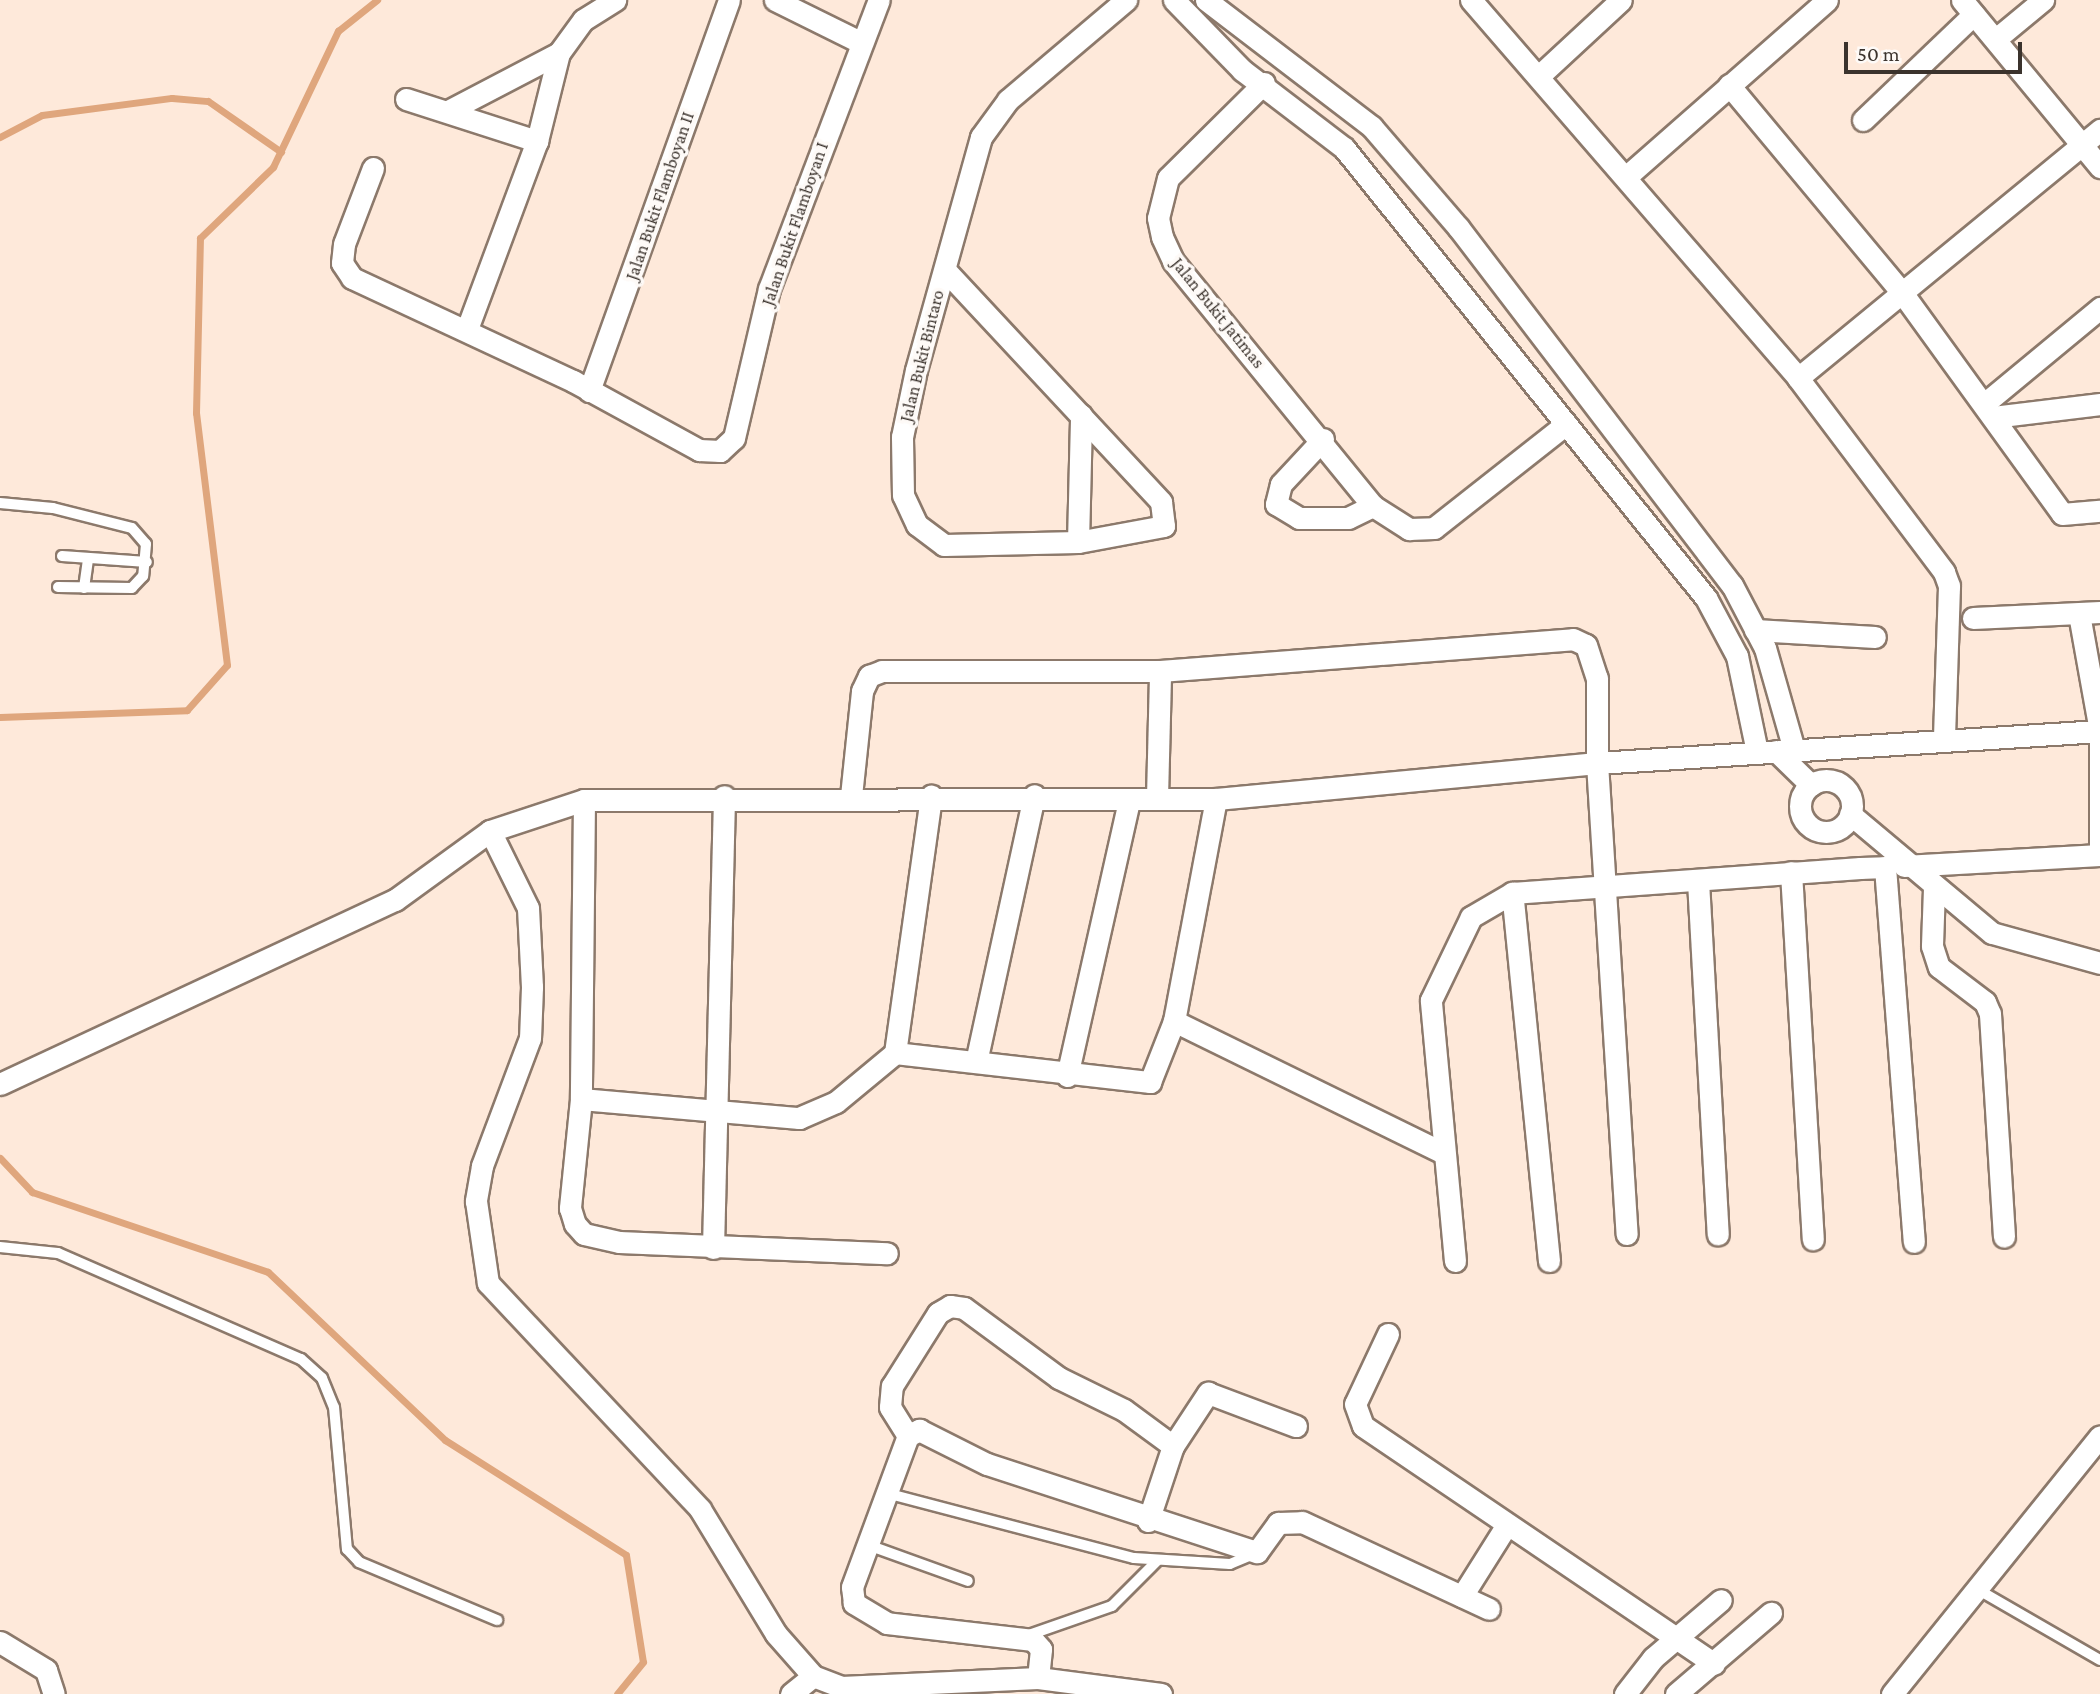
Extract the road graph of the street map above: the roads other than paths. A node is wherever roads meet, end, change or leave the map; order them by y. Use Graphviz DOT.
graph roads {
  1 [pos="615,0"];
  2 [pos="729,0"];
  3 [pos="775,0"];
  4 [pos="879,0"];
  5 [pos="1126,0"];
  6 [pos="1174,0"];
  7 [pos="1206,0"];
  8 [pos="1471,0"];
  9 [pos="1621,0"];
  10 [pos="1827,0"];
  11 [pos="2043,0"];
  12 [pos="1968,7"];
  13 [pos="819,9"];
  14 [pos="1997,38"];
  15 [pos="860,42"];
  16 [pos="559,53"];
  17 [pos="1540,75"];
  18 [pos="1264,83"];
  19 [pos="1729,85"];
  20 [pos="406,99"];
  21 [pos="448,111"];
  22 [pos="1863,120"];
  23 [pos="2100,130"];
  24 [pos="537,141"];
  25 [pos="2082,145"];
  26 [pos="2100,166"];
  27 [pos="373,168"];
  28 [pos="1627,176"];
  29 [pos="1458,227"];
  30 [pos="1433,252"];
  31 [pos="945,270"];
  32 [pos="1903,294"];
  33 [pos="2100,308"];
  34 [pos="467,329"];
  35 [pos="1798,378"];
  36 [pos="589,391"];
  37 [pos="2100,404"];
  38 [pos="1989,411"];
  39 [pos="1081,415"];
  40 [pos="1566,424"];
  41 [pos="1323,439"];
  42 [pos="0,503"];
  43 [pos="1373,506"];
  44 [pos="2100,511"];
  45 [pos="1078,542"];
  46 [pos="1705,546"];
  47 [pos="62,556"];
  48 [pos="88,558"];
  49 [pos="147,562"];
  50 [pos="1679,565"];
  51 [pos="58,587"];
  52 [pos="84,588"];
  53 [pos="2090,613"];
  54 [pos="1973,618"];
  55 [pos="1755,630"];
  56 [pos="1875,637"];
  57 [pos="1160,671"];
  58 [pos="2100,731"];
  59 [pos="1944,740"];
  60 [pos="1776,751"];
  61 [pos="1597,763"];
  62 [pos="1811,785"];
  63 [pos="1034,795"];
  64 [pos="724,796"];
  65 [pos="851,796"];
  66 [pos="931,796"];
  67 [pos="1157,798"];
  68 [pos="1216,799"];
  69 [pos="584,800"];
  70 [pos="1129,800"];
  71 [pos="1850,814"];
  72 [pos="490,831"];
  73 [pos="2100,855"];
  74 [pos="1910,865"];
  75 [pos="1885,867"];
  76 [pos="1791,872"];
  77 [pos="1698,881"];
  78 [pos="1934,888"];
  79 [pos="1604,889"];
  80 [pos="1512,893"];
  81 [pos="2100,963"];
  82 [pos="1174,1021"];
  83 [pos="895,1053"];
  84 [pos="976,1062"];
  85 [pos="1067,1076"];
  86 [pos="0,1084"];
  87 [pos="581,1099"];
  88 [pos="716,1111"];
  89 [pos="1443,1153"];
  90 [pos="1628,1234"];
  91 [pos="1718,1234"];
  92 [pos="2004,1237"];
  93 [pos="1813,1239"];
  94 [pos="1914,1242"];
  95 [pos="0,1247"];
  96 [pos="713,1248"];
  97 [pos="887,1253"];
  98 [pos="1455,1261"];
  99 [pos="1549,1261"];
  100 [pos="1388,1334"];
  101 [pos="1296,1426"];
  102 [pos="908,1436"];
  103 [pos="2100,1436"];
  104 [pos="1173,1447"];
  105 [pos="886,1493"];
  106 [pos="1148,1521"];
  107 [pos="1506,1526"];
  108 [pos="868,1545"];
  109 [pos="1257,1552"];
  110 [pos="1158,1560"];
  111 [pos="968,1581"];
  112 [pos="1977,1589"];
  113 [pos="1462,1597"];
  114 [pos="1721,1600"];
  115 [pos="1489,1609"];
  116 [pos="1771,1613"];
  117 [pos="497,1620"];
  118 [pos="1024,1637"];
  119 [pos="1674,1640"];
  120 [pos="0,1642"];
  121 [pos="2100,1660"];
  122 [pos="1714,1664"];
  123 [pos="813,1676"];
  124 [pos="1038,1678"];
  125 [pos="54,1694"];
  126 [pos="790,1694"];
  127 [pos="1161,1694"];
  128 [pos="1625,1694"];
  129 [pos="1676,1694"];
  130 [pos="1892,1694"];
  1 -- 16 [label="street"];
  2 -- 36 [label="street, Jalan Bukit Flamboyan II"];
  3 -- 13 [label="street"];
  4 -- 15 [label="street, Jalan Bukit Flamboyan I"];
  5 -- 31 [label="street, Jalan Bukit Bintaro"];
  6 -- 18 [label="street"];
  7 -- 29 [label="street"];
  8 -- 17 [label="street"];
  9 -- 17 [label="street"];
  10 -- 19 [label="street"];
  11 -- 14 [label="street"];
  12 -- 14 [label="street"];
  12 -- 22 [label="street"];
  13 -- 15 [label="street"];
  14 -- 25 [label="street"];
  15 -- 36 [label="street, Jalan Bukit Flamboyan I"];
  16 -- 21 [label="street"];
  16 -- 24 [label="street"];
  17 -- 28 [label="street"];
  18 -- 30 [label="street"];
  18 -- 41 [label="street, Jalan Bukit Jatimas"];
  19 -- 28 [label="street"];
  19 -- 32 [label="street"];
  20 -- 21 [label="street"];
  21 -- 24 [label="street"];
  23 -- 25 [label="street"];
  24 -- 34 [label="street"];
  25 -- 26 [label="street"];
  25 -- 32 [label="street"];
  27 -- 34 [label="street"];
  28 -- 35 [label="street"];
  29 -- 30 [label="street"];
  29 -- 46 [label="street"];
  30 -- 40 [label="street"];
  31 -- 39 [label="street, Jalan Bukit Bintaro"];
  31 -- 45 [label="street, Jalan Bukit Bintaro"];
  32 -- 35 [label="street"];
  32 -- 38 [label="street"];
  33 -- 38 [label="street"];
  34 -- 36 [label="street"];
  35 -- 59 [label="street"];
  37 -- 38 [label="street"];
  38 -- 44 [label="street"];
  39 -- 45 [label="street"];
  39 -- 45 [label="street, Jalan Bukit Bintaro"];
  40 -- 43 [label="street, Jalan Bukit Jatimas"];
  40 -- 50 [label="street"];
  41 -- 43 [label="street, Jalan Bukit Jatimas"];
  41 -- 43 [label="street"];
  42 -- 49 [label="lane"];
  46 -- 50 [label="street"];
  46 -- 55 [label="street"];
  47 -- 48 [label="lane"];
  48 -- 49 [label="lane"];
  48 -- 52 [label="lane"];
  49 -- 52 [label="lane"];
  50 -- 60 [label="street"];
  51 -- 52 [label="lane"];
  53 -- 54 [label="street"];
  53 -- 58 [label="street"];
  55 -- 56 [label="street"];
  55 -- 60 [label="street"];
  57 -- 61 [label="street"];
  57 -- 65 [label="street"];
  57 -- 67 [label="street"];
  58 -- 59 [label="street"];
  58 -- 73 [label="street"];
  59 -- 60 [label="street"];
  60 -- 61 [label="street"];
  60 -- 62 [label="street"];
  61 -- 68 [label="street"];
  61 -- 79 [label="street"];
  62 -- 71 [label="street"];
  62 -- 71 [label="street"];
  63 -- 66 [label="street"];
  63 -- 70 [label="street"];
  63 -- 84 [label="street"];
  64 -- 65 [label="street"];
  64 -- 69 [label="street"];
  64 -- 88 [label="street"];
  65 -- 66 [label="street"];
  66 -- 83 [label="street"];
  67 -- 68 [label="street"];
  67 -- 70 [label="street"];
  68 -- 82 [label="street"];
  69 -- 72 [label="street"];
  69 -- 87 [label="street"];
  70 -- 85 [label="street"];
  71 -- 74 [label="street"];
  72 -- 86 [label="street"];
  72 -- 123 [label="street"];
  73 -- 74 [label="street"];
  74 -- 75 [label="street"];
  74 -- 78 [label="street"];
  75 -- 76 [label="street"];
  75 -- 94 [label="street"];
  76 -- 77 [label="street"];
  76 -- 93 [label="street"];
  77 -- 79 [label="street"];
  77 -- 91 [label="street"];
  78 -- 81 [label="street"];
  78 -- 92 [label="street"];
  79 -- 80 [label="street"];
  79 -- 90 [label="street"];
  80 -- 89 [label="street"];
  80 -- 99 [label="street"];
  82 -- 85 [label="street"];
  82 -- 89 [label="street"];
  83 -- 84 [label="street"];
  83 -- 88 [label="street"];
  84 -- 85 [label="street"];
  87 -- 88 [label="street"];
  87 -- 96 [label="street"];
  88 -- 96 [label="street"];
  89 -- 98 [label="street"];
  95 -- 117 [label="lane"];
  96 -- 97 [label="street"];
  100 -- 107 [label="street"];
  101 -- 104 [label="street"];
  102 -- 104 [label="street"];
  102 -- 105 [label="street"];
  102 -- 106 [label="street"];
  103 -- 112 [label="street"];
  104 -- 106 [label="street"];
  105 -- 108 [label="street"];
  105 -- 110 [label="lane"];
  106 -- 109 [label="street"];
  107 -- 113 [label="street"];
  107 -- 119 [label="street"];
  108 -- 111 [label="lane"];
  108 -- 118 [label="street"];
  109 -- 110 [label="lane"];
  109 -- 113 [label="street"];
  110 -- 118 [label="lane"];
  112 -- 121 [label="lane"];
  112 -- 130 [label="street"];
  113 -- 115 [label="street"];
  114 -- 119 [label="street"];
  116 -- 122 [label="street"];
  118 -- 124 [label="street"];
  119 -- 122 [label="street"];
  119 -- 128 [label="street"];
  120 -- 125 [label="street"];
  122 -- 129 [label="street"];
  123 -- 124 [label="street"];
  123 -- 126 [label="street"];
  124 -- 127 [label="street"];
}
